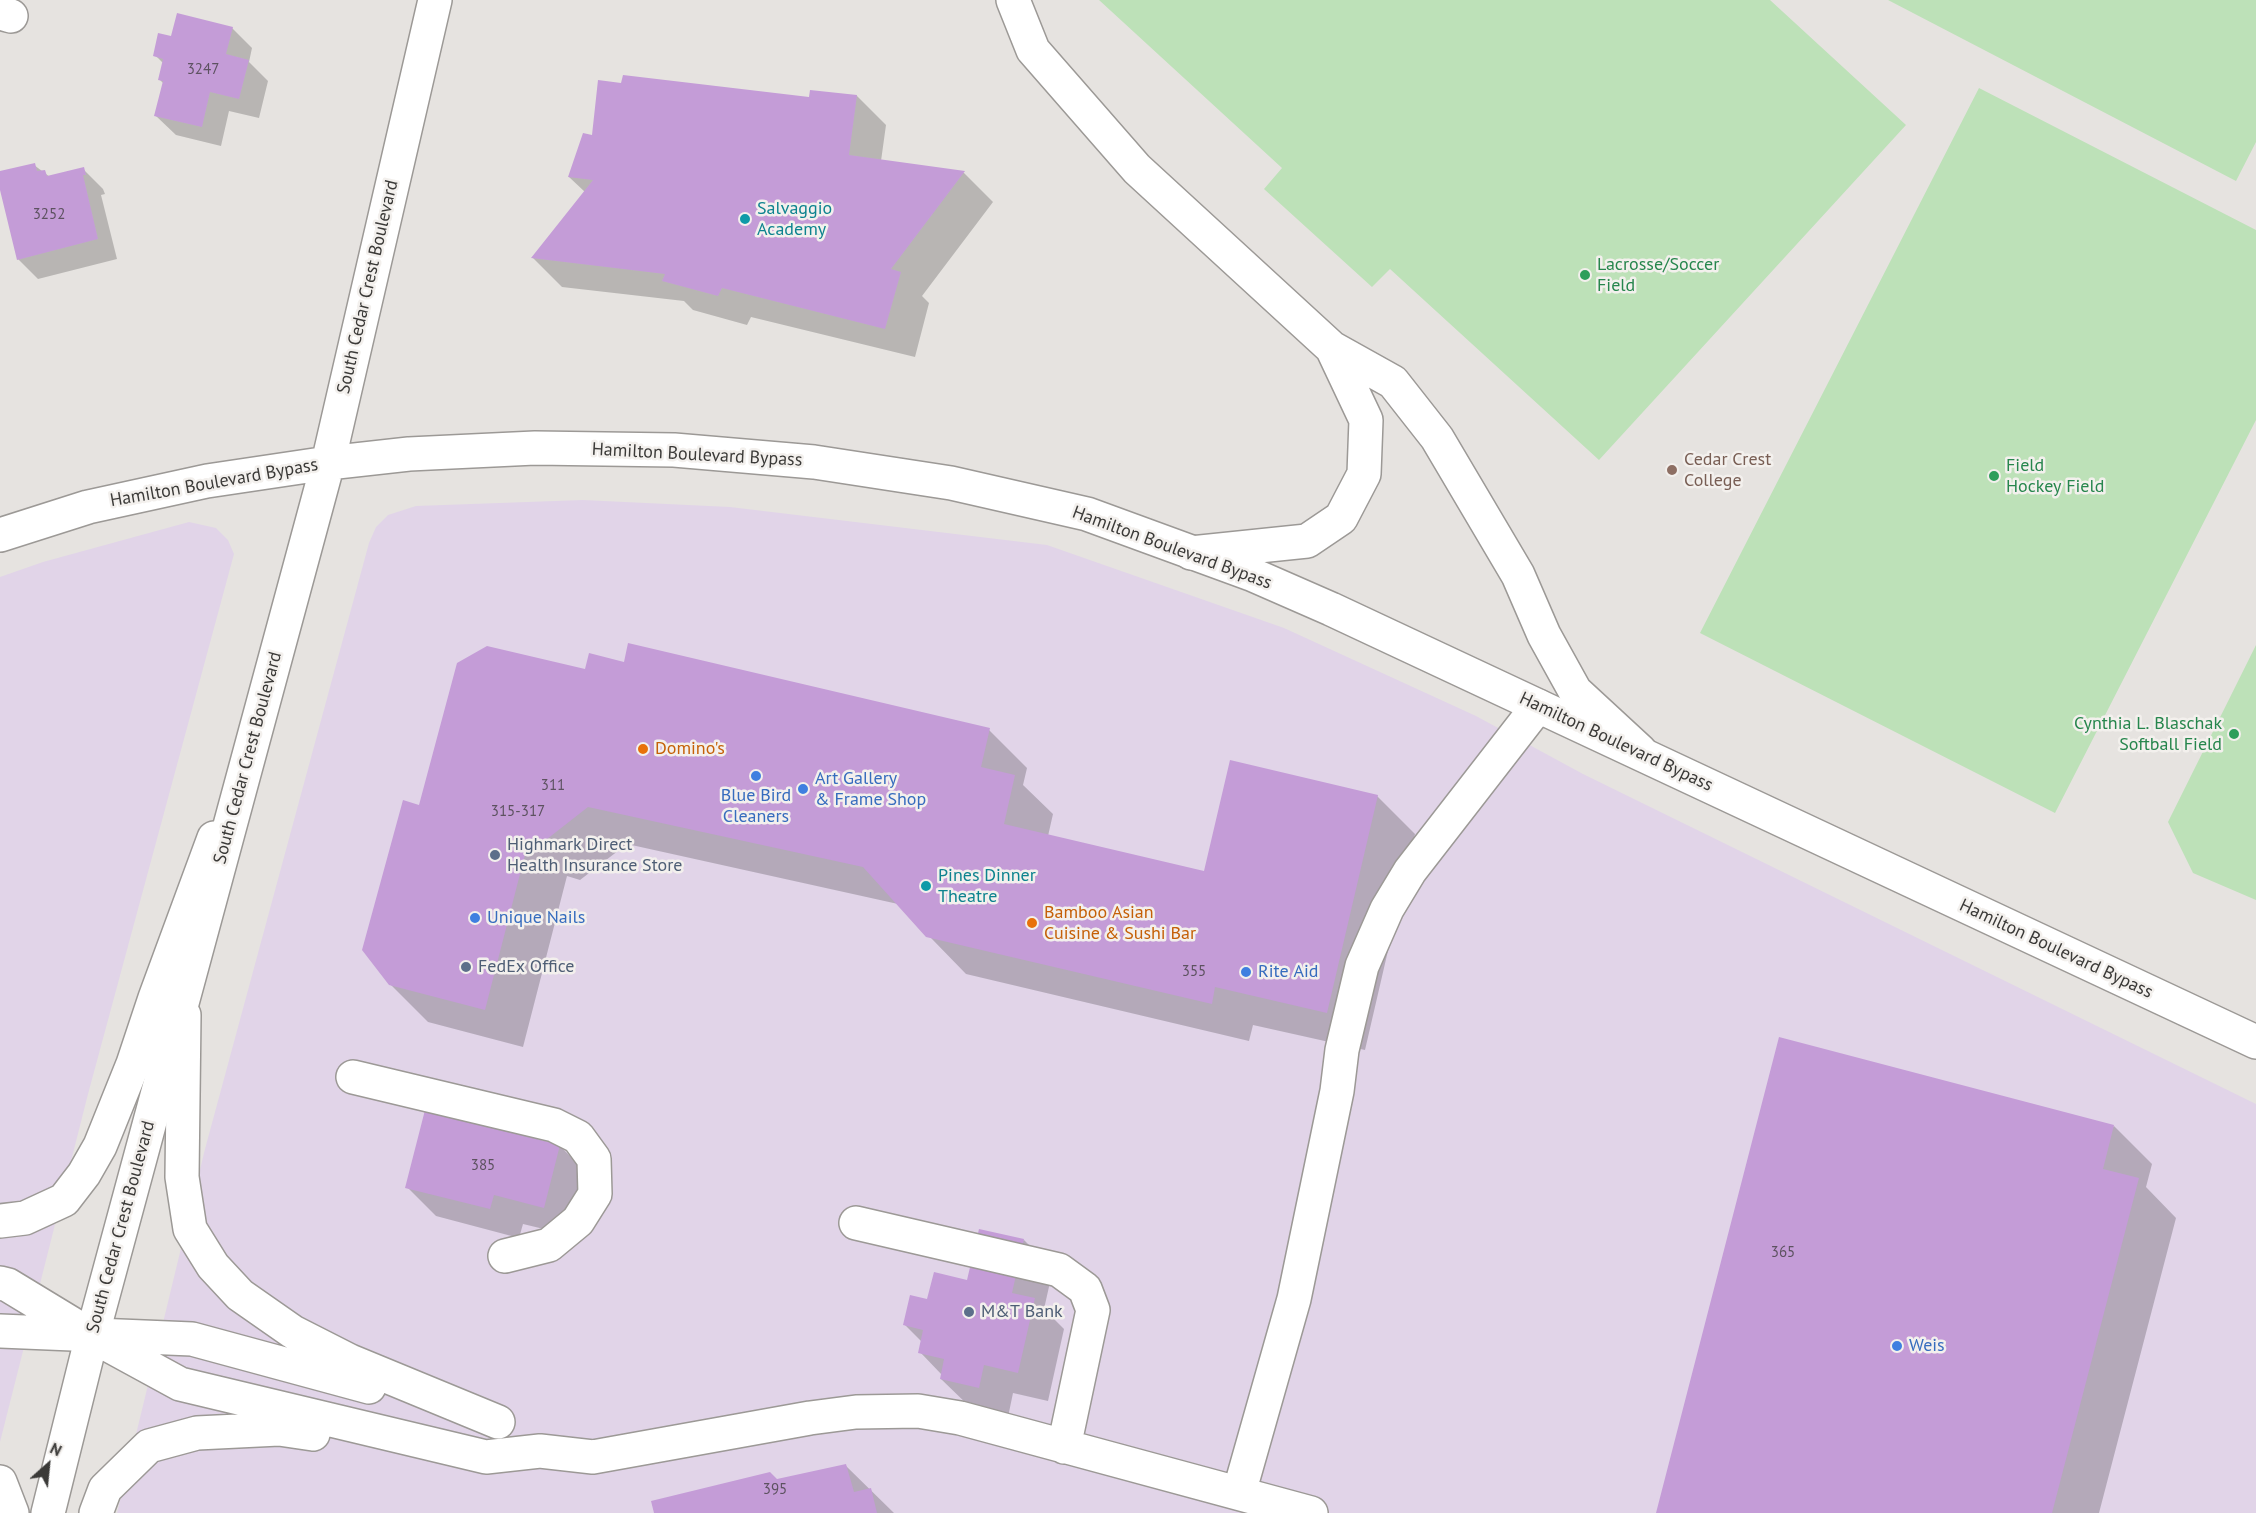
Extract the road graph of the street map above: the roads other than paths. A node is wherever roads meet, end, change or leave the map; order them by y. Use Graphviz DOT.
graph roads {
  1 [pos="435,0"];
  2 [pos="1013,0"];
  3 [pos="1332,348"];
  4 [pos="327,463"];
  5 [pos="0,535"];
  6 [pos="1191,553"];
  7 [pos="1538,705"];
  8 [pos="261,712"];
  9 [pos="1647,757"];
  10 [pos="184,996"];
  11 [pos="2256,1042"];
  12 [pos="353,1077"];
  13 [pos="0,1221"];
  14 [pos="856,1223"];
  15 [pos="505,1256"];
  16 [pos="0,1283"];
  17 [pos="0,1331"];
  18 [pos="92,1336"];
  19 [pos="498,1422"];
  20 [pos="1064,1447"];
  21 [pos="540,1451"];
  22 [pos="486,1457"];
  23 [pos="0,1482"];
  24 [pos="1239,1493"];
  25 [pos="12,1513"];
  26 [pos="48,1513"];
  27 [pos="96,1513"];
  28 [pos="1311,1513"];
  1 -- 4 [label="main road, South Cedar Crest Boulevard"];
  2 -- 3 [label="main road"];
  3 -- 6 [label="main road"];
  3 -- 9 [label="main road"];
  4 -- 5 [label="main road, Hamilton Boulevard Bypass"];
  4 -- 6 [label="main road, Hamilton Boulevard Bypass"];
  4 -- 8 [label="main road, South Cedar Crest Boulevard"];
  6 -- 7 [label="main road, Hamilton Boulevard Bypass"];
  7 -- 9 [label="main road, Hamilton Boulevard Bypass"];
  7 -- 24 [label="main road"];
  8 -- 10 [label="main road, South Cedar Crest Boulevard"];
  8 -- 13 [label="main road"];
  9 -- 11 [label="main road, Hamilton Boulevard Bypass"];
  10 -- 18 [label="main road, South Cedar Crest Boulevard"];
  10 -- 19 [label="main road"];
  12 -- 15 [label="main road"];
  14 -- 20 [label="main road"];
  16 -- 18 [label="main road"];
  17 -- 18 [label="main road"];
  18 -- 19 [label="main road"];
  18 -- 22 [label="main road"];
  18 -- 26 [label="main road, South Cedar Crest Boulevard"];
  19 -- 21 [label="main road"];
  20 -- 21 [label="main road"];
  20 -- 24 [label="main road"];
  21 -- 22 [label="main road"];
  22 -- 27 [label="main road"];
  23 -- 25 [label="main road"];
  24 -- 28 [label="main road"];
}
